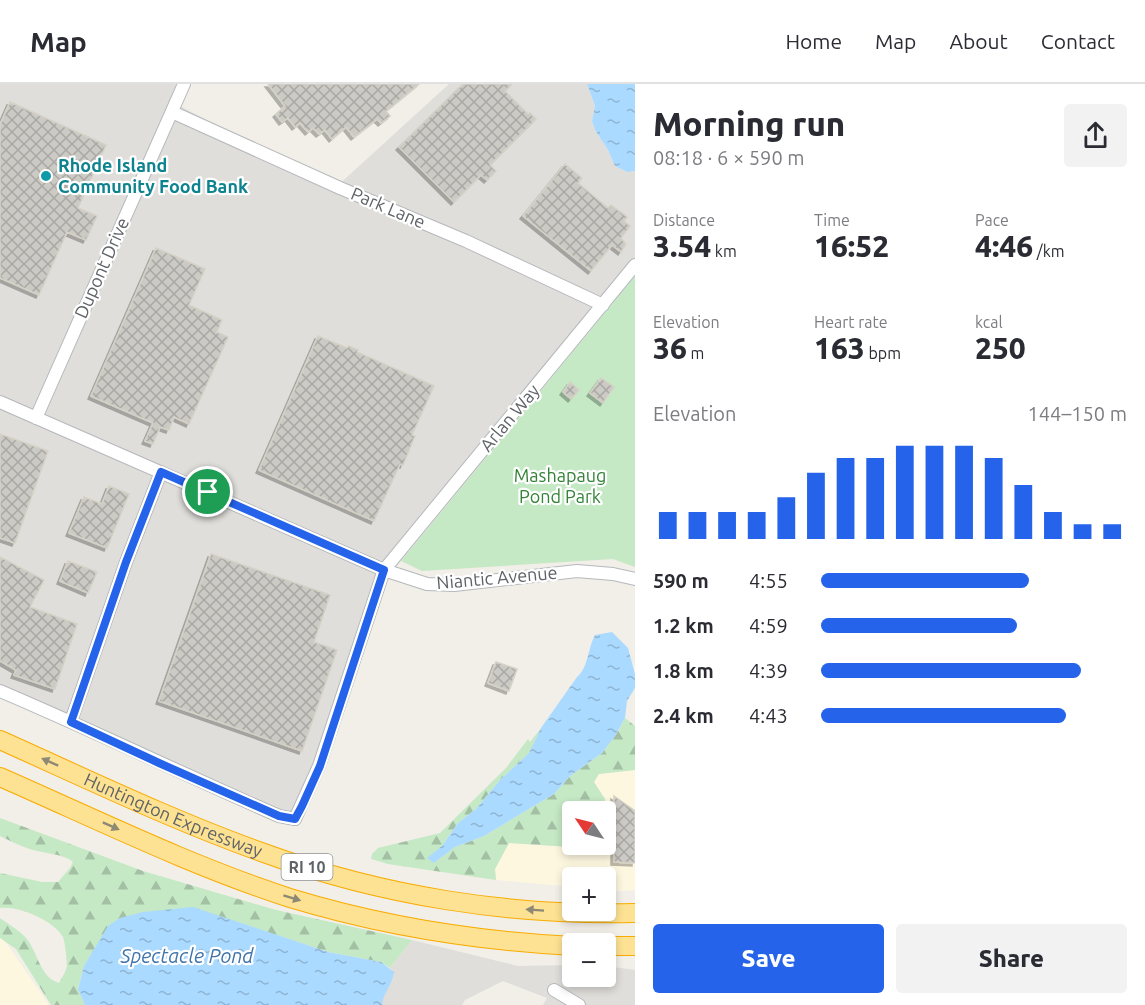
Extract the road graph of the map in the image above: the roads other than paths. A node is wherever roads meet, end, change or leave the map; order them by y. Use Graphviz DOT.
graph roads {
  1 [pos="184,84"];
  2 [pos="172,112"];
  3 [pos="635,265"];
  4 [pos="603,305"];
  5 [pos="0,402"];
  6 [pos="36,418"];
  7 [pos="161,472"];
  8 [pos="214,476"];
  9 [pos="208,492"];
  10 [pos="384,570"];
  11 [pos="635,579"];
  12 [pos="0,691"];
  13 [pos="71,722"];
  14 [pos="0,740"];
  15 [pos="0,777"];
  16 [pos="0,786"];
  17 [pos="77,811"];
  18 [pos="635,913"];
  19 [pos="562,945"];
  20 [pos="616,946"];
  21 [pos="635,946"];
  22 [pos="554,990"];
  23 [pos="579,1005"];
  1 -- 2 [label="street, Dupont Drive"];
  2 -- 4 [label="street, Park Lane"];
  2 -- 6 [label="street, Dupont Drive"];
  3 -- 4 [label="street, Arlan Way"];
  4 -- 10 [label="street, Arlan Way"];
  5 -- 6 [label="street, Niantic Avenue"];
  6 -- 7 [label="street, Niantic Avenue"];
  7 -- 9 [label="street, Niantic Avenue"];
  7 -- 13 [label="street"];
  8 -- 9 [label="street"];
  9 -- 10 [label="street, Niantic Avenue"];
  10 -- 11 [label="street, Niantic Avenue"];
  10 -- 13 [label="street"];
  12 -- 13 [label="street"];
  18 -- 14 [label="highway, Huntington Expressway / RI 10, one-way"];
  15 -- 17 [label="highway, Huntington Expressway / RI 10"];
  16 -- 17 [label="highway"];
  17 -- 19 [label="highway, Huntington Expressway / RI 10, one-way"];
  20 -- 21 [label="highway"];
  22 -- 23 [label="street"];
}
